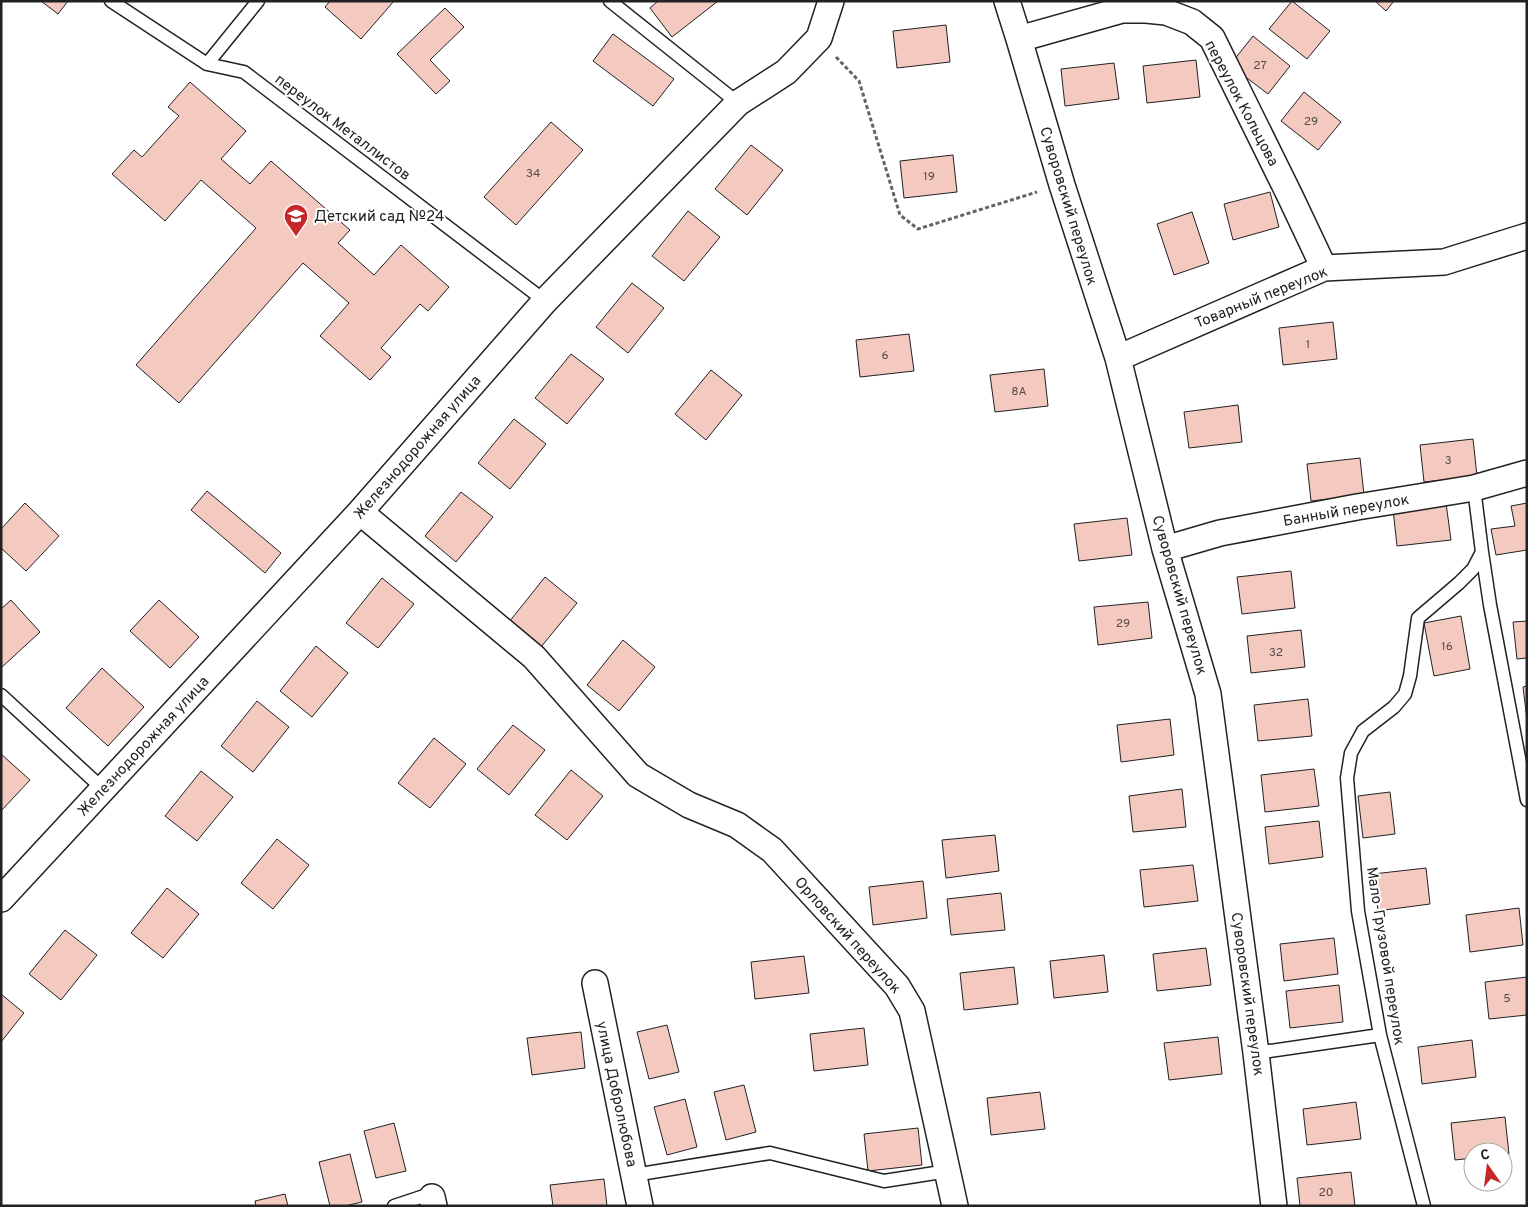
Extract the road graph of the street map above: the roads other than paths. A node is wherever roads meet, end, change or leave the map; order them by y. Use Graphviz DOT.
graph roads {
  1 [pos="111,1"];
  2 [pos="258,1"];
  3 [pos="610,1"];
  4 [pos="831,1"];
  5 [pos="1006,1"];
  6 [pos="1019,39"];
  7 [pos="207,64"];
  8 [pos="738,103"];
  9 [pos="1527,236"];
  10 [pos="1324,268"];
  11 [pos="545,301"];
  12 [pos="1118,358"];
  13 [pos="1527,473"];
  14 [pos="1474,488"];
  15 [pos="360,512"];
  16 [pos="1165,549"];
  17 [pos="1482,552"];
  18 [pos="1,695"];
  19 [pos="103,789"];
  20 [pos="1527,800"];
  21 [pos="1,900"];
  22 [pos="595,983"];
  23 [pos="1380,1035"];
  24 [pos="1256,1053"];
  25 [pos="948,1171"];
  26 [pos="634,1176"];
  27 [pos="433,1202"];
  28 [pos="394,1206"];
  29 [pos="640,1206"];
  30 [pos="955,1206"];
  31 [pos="1274,1206"];
  32 [pos="1424,1206"];
  1 -- 7 [label="lane, переулок Металлистов"];
  2 -- 7 [label="lane"];
  3 -- 8 [label="lane"];
  4 -- 8 [label="street, Железнодорожная улица"];
  5 -- 6 [label="street, Суворовский переулок"];
  6 -- 10 [label="street, переулок Кольцова"];
  6 -- 12 [label="street, Суворовский переулок"];
  7 -- 11 [label="lane, переулок Металлистов"];
  8 -- 11 [label="street, Железнодорожная улица"];
  9 -- 10 [label="street, Товарный переулок"];
  10 -- 12 [label="street, Товарный переулок"];
  11 -- 15 [label="street, Железнодорожная улица"];
  12 -- 16 [label="street, Суворовский переулок"];
  13 -- 14 [label="street, Банный переулок"];
  14 -- 16 [label="street, Банный переулок"];
  14 -- 17 [label="lane"];
  15 -- 19 [label="street, Железнодорожная улица"];
  15 -- 25 [label="street, Орловский переулок"];
  16 -- 24 [label="street, Суворовский переулок"];
  17 -- 20 [label="lane"];
  17 -- 23 [label="lane, Мало-Грузовой переулок"];
  18 -- 19 [label="lane"];
  19 -- 21 [label="street, Железнодорожная улица"];
  22 -- 26 [label="street, улица Добролюбова"];
  23 -- 24 [label="lane"];
  23 -- 32 [label="lane, Мало-Грузовой переулок"];
  24 -- 31 [label="street, Суворовский переулок"];
  25 -- 26 [label="lane"];
  25 -- 30 [label="street, Орловский переулок"];
  26 -- 29 [label="street, улица Добролюбова"];
  27 -- 28 [label="lane"];
}
